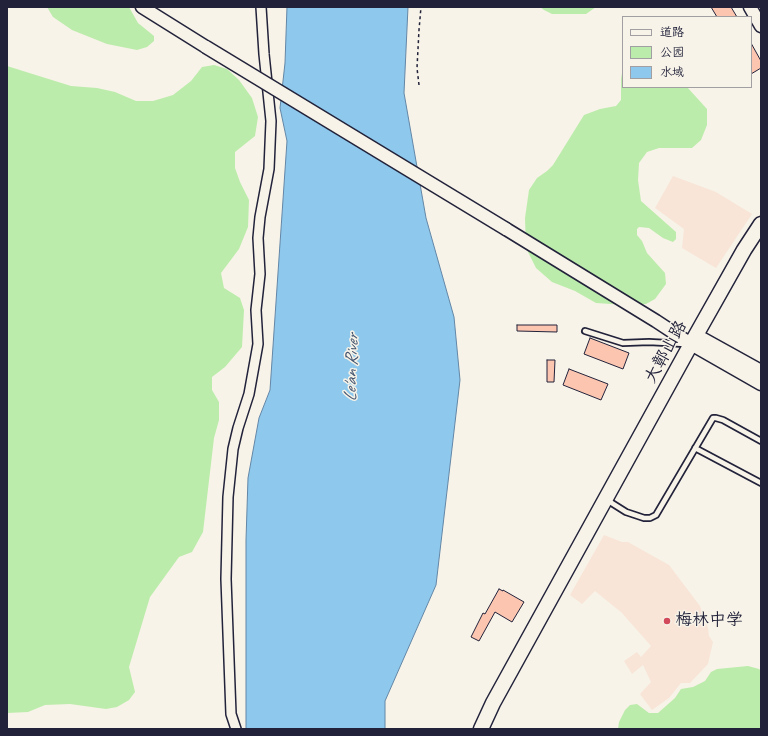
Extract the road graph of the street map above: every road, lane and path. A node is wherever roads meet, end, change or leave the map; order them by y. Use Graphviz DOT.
graph roads {
  1 [pos="142,7"];
  2 [pos="261,7"];
  3 [pos="422,7"];
  4 [pos="750,7"];
  5 [pos="761,26"];
  6 [pos="419,85"];
  7 [pos="761,224"];
  8 [pos="585,331"];
  9 [pos="693,340"];
  10 [pos="761,371"];
  11 [pos="761,384"];
  12 [pos="761,441"];
  13 [pos="695,448"];
  14 [pos="761,483"];
  15 [pos="606,499"];
  16 [pos="236,729"];
  17 [pos="481,729"];
  1 -- 9 [label="street, bridge"];
  2 -- 16 [label="street"];
  3 -- 6 [label="path"];
  4 -- 5 [label="street"];
  7 -- 9 [label="main road, 大鄣山路"];
  8 -- 9 [label="lane"];
  9 -- 10 [label="street"];
  9 -- 11 [label="street"];
  9 -- 15 [label="main road, 大鄣山路"];
  12 -- 13 [label="lane"];
  13 -- 14 [label="lane"];
  13 -- 15 [label="lane"];
  15 -- 17 [label="main road, 大鄣山路"];
}
